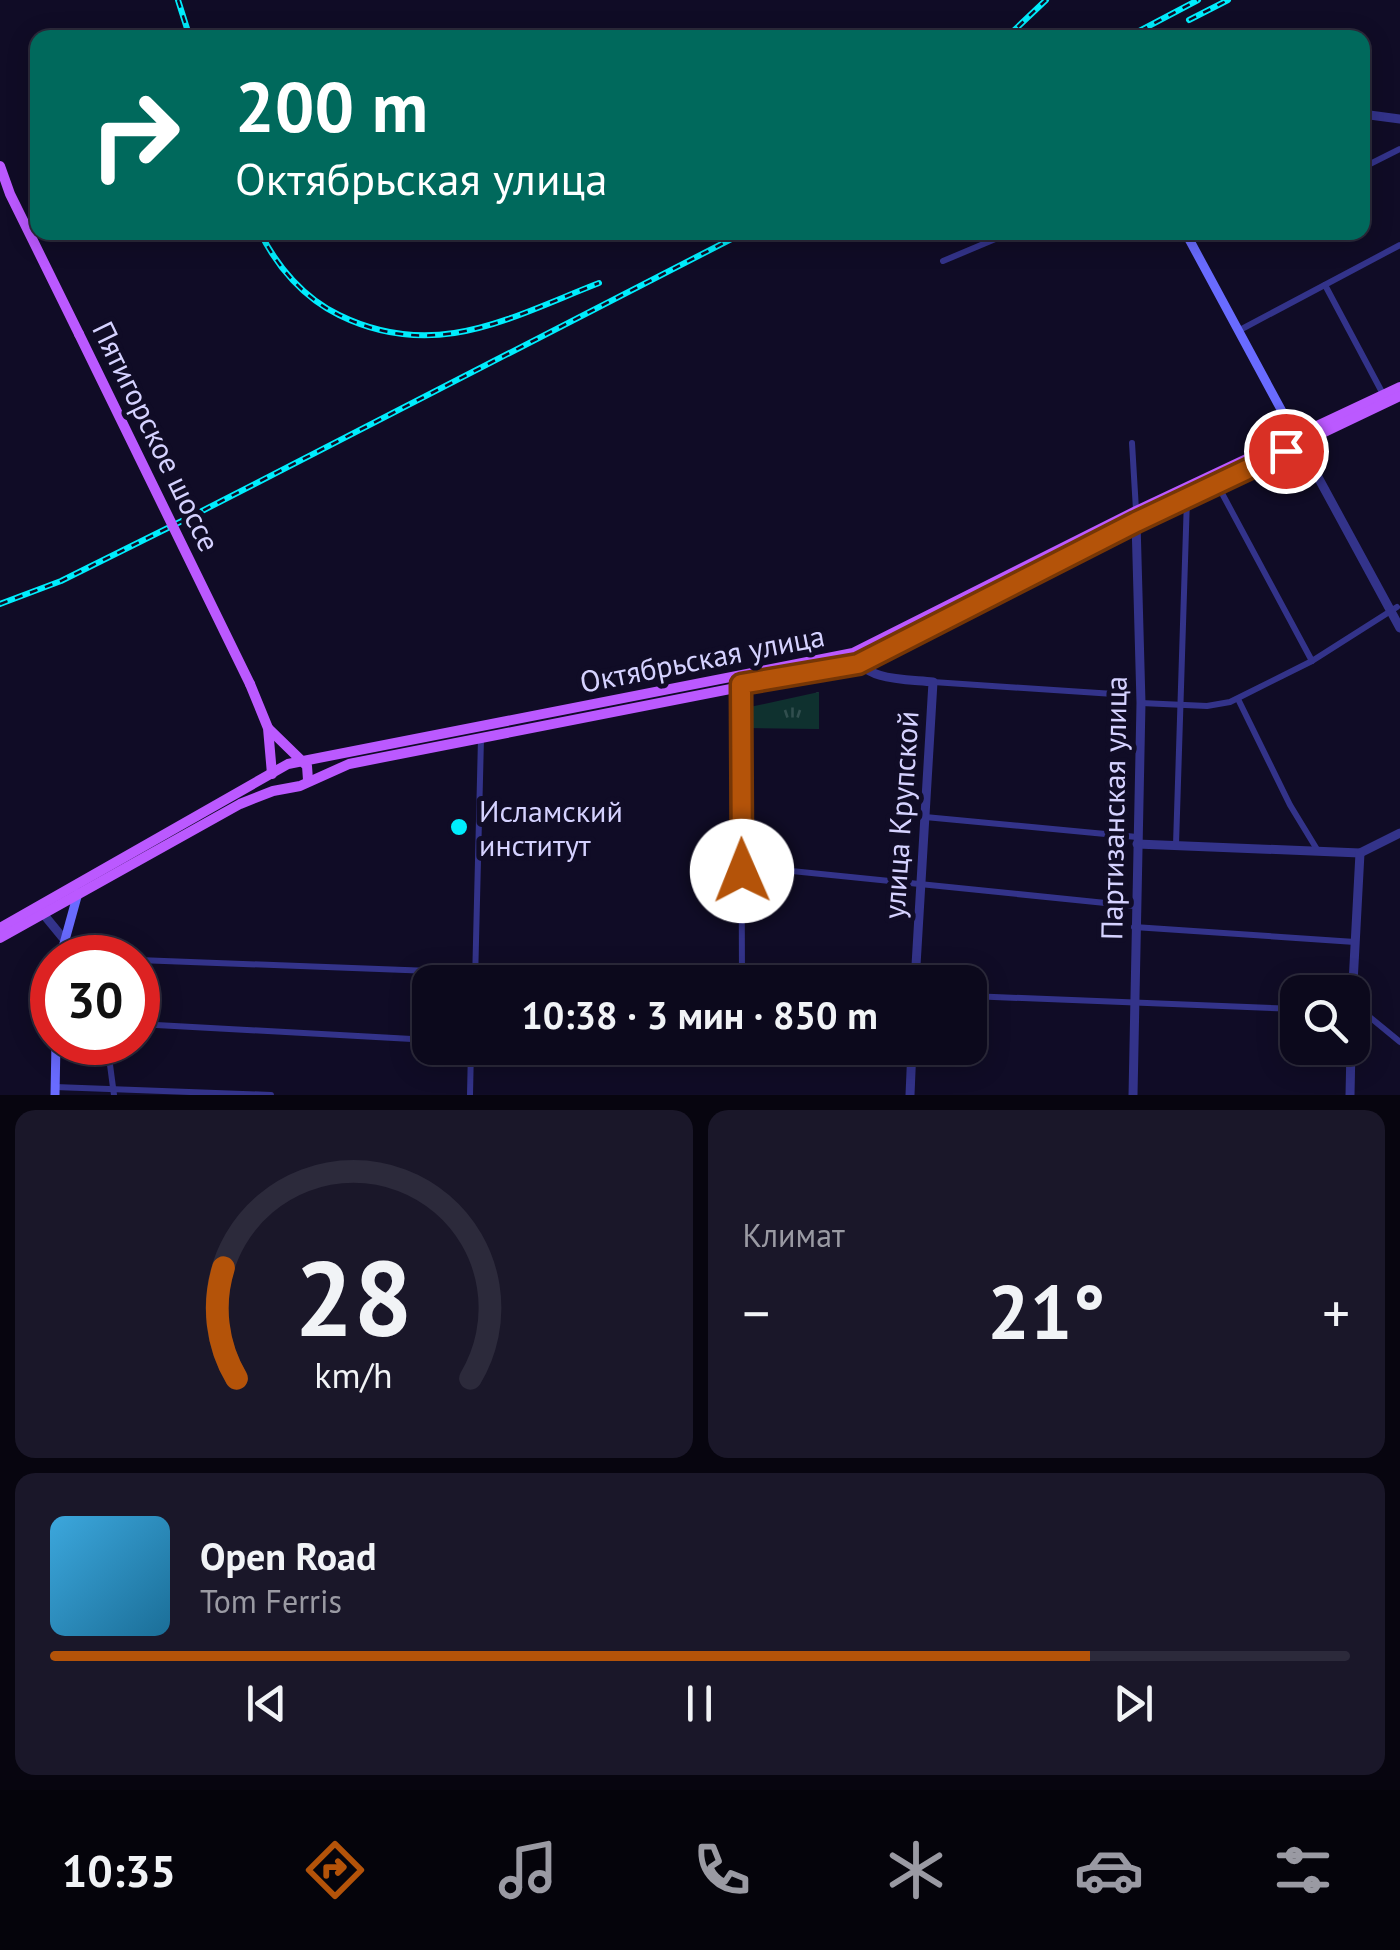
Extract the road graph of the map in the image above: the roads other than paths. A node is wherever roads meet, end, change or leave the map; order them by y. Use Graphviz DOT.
graph roads {
  1 [pos="1370,115"];
  2 [pos="1400,118"];
  3 [pos="1400,149"];
  4 [pos="1370,164"];
  5 [pos="0,166"];
  6 [pos="30,235"];
  7 [pos="33,240"];
  8 [pos="993,240"];
  9 [pos="1188,240"];
  10 [pos="1400,245"];
  11 [pos="943,261"];
  12 [pos="1325,286"];
  13 [pos="1238,331"];
  14 [pos="1400,386"];
  15 [pos="1383,394"];
  16 [pos="1400,396"];
  17 [pos="1297,439"];
  18 [pos="1132,443"];
  19 [pos="1217,484"];
  20 [pos="1188,498"];
  21 [pos="1136,517"];
  22 [pos="1396,607"];
  23 [pos="1400,628"];
  24 [pos="855,658"];
  25 [pos="1312,661"];
  26 [pos="933,682"];
  27 [pos="741,684"];
  28 [pos="1238,699"];
  29 [pos="1141,702"];
  30 [pos="1182,705"];
  31 [pos="268,728"];
  32 [pos="481,737"];
  33 [pos="1110,740"];
  34 [pos="302,762"];
  35 [pos="272,773"];
  36 [pos="308,780"];
  37 [pos="278,790"];
  38 [pos="925,817"];
  39 [pos="1400,833"];
  40 [pos="1137,841"];
  41 [pos="1176,845"];
  42 [pos="1318,851"];
  43 [pos="1360,853"];
  44 [pos="742,866"];
  45 [pos="920,883"];
  46 [pos="83,884"];
  47 [pos="76,898"];
  48 [pos="1134,906"];
  49 [pos="41,912"];
  50 [pos="1134,927"];
  51 [pos="0,928"];
  52 [pos="60,935"];
  53 [pos="64,935"];
  54 [pos="0,938"];
  55 [pos="1356,942"];
  56 [pos="160,961"];
  57 [pos="475,965"];
  58 [pos="742,965"];
  59 [pos="916,965"];
  60 [pos="412,975"];
  61 [pos="1354,975"];
  62 [pos="987,997"];
  63 [pos="1135,1003"];
  64 [pos="1280,1008"];
  65 [pos="1370,1017"];
  66 [pos="160,1025"];
  67 [pos="412,1039"];
  68 [pos="1400,1042"];
  69 [pos="56,1065"];
  70 [pos="110,1065"];
  71 [pos="471,1065"];
  72 [pos="911,1065"];
  73 [pos="1351,1065"];
  74 [pos="55,1091"];
  75 [pos="113,1092"];
  76 [pos="271,1095"];
  77 [pos="470,1095"];
  78 [pos="910,1095"];
  79 [pos="1132,1095"];
  80 [pos="1350,1095"];
  1 -- 2 [label="street"];
  3 -- 4 [label="street"];
  5 -- 6 [label="main road, Пятигорское шоссе, bridge"];
  7 -- 31 [label="main road, Пятигорское шоссе, bridge"];
  8 -- 11 [label="street"];
  9 -- 13 [label="main road"];
  10 -- 12 [label="street"];
  12 -- 13 [label="street"];
  12 -- 15 [label="street"];
  13 -- 17 [label="main road"];
  14 -- 15 [label="main road, Октябрьская улица"];
  15 -- 17 [label="main road, Октябрьская улица"];
  16 -- 17 [label="main road, Октябрьская улица"];
  17 -- 19 [label="main road, Октябрьская улица"];
  17 -- 21 [label="main road, Октябрьская улица"];
  17 -- 22 [label="street"];
  18 -- 21 [label="street, Партизанская улица"];
  19 -- 20 [label="main road, Октябрьская улица"];
  19 -- 25 [label="street"];
  20 -- 21 [label="main road, Октябрьская улица"];
  20 -- 30 [label="street"];
  21 -- 24 [label="main road, Октябрьская улица"];
  21 -- 29 [label="street, Партизанская улица"];
  22 -- 23 [label="street"];
  22 -- 25 [label="street"];
  24 -- 26 [label="street, улица Крупской"];
  24 -- 27 [label="main road, Октябрьская улица"];
  24 -- 34 [label="main road, Октябрьская улица"];
  25 -- 28 [label="street"];
  26 -- 33 [label="street"];
  26 -- 38 [label="street, улица Крупской"];
  27 -- 32 [label="main road, Октябрьская улица"];
  27 -- 44 [label="street"];
  28 -- 30 [label="street"];
  28 -- 42 [label="street"];
  29 -- 30 [label="street"];
  29 -- 40 [label="street, Партизанская улица"];
  30 -- 41 [label="street"];
  31 -- 34 [label="main road, Пятигорское шоссе"];
  31 -- 35 [label="main road, Пятигорское шоссе"];
  32 -- 36 [label="main road, Октябрьская улица"];
  32 -- 57 [label="street"];
  34 -- 35 [label="main road, Октябрьская улица"];
  34 -- 36 [label="main road, Пятигорское шоссе"];
  35 -- 37 [label="main road, Пятигорское шоссе"];
  35 -- 46 [label="main road, Октябрьская улица"];
  36 -- 37 [label="main road, Октябрьская улица"];
  37 -- 47 [label="main road, Октябрьская улица"];
  38 -- 40 [label="street"];
  38 -- 45 [label="street, улица Крупской"];
  39 -- 43 [label="street"];
  40 -- 41 [label="street"];
  40 -- 48 [label="street, Партизанская улица"];
  41 -- 42 [label="street"];
  42 -- 43 [label="street"];
  43 -- 55 [label="street"];
  44 -- 45 [label="street"];
  44 -- 58 [label="street"];
  45 -- 48 [label="street"];
  45 -- 59 [label="street, улица Крупской"];
  46 -- 47 [label="main road"];
  46 -- 49 [label="main road, Октябрьская улица"];
  47 -- 49 [label="main road, Октябрьская улица"];
  47 -- 53 [label="main road"];
  48 -- 50 [label="street, Партизанская улица"];
  49 -- 51 [label="main road, Октябрьская улица"];
  49 -- 52 [label="street"];
  49 -- 54 [label="main road, Октябрьская улица"];
  50 -- 55 [label="street"];
  50 -- 63 [label="street, Партизанская улица"];
  55 -- 61 [label="street"];
  56 -- 60 [label="street"];
  62 -- 63 [label="street"];
  63 -- 64 [label="street"];
  63 -- 79 [label="street, Партизанская улица"];
  65 -- 68 [label="street"];
  66 -- 67 [label="street"];
  69 -- 74 [label="main road"];
  70 -- 75 [label="street"];
  71 -- 77 [label="street"];
  72 -- 78 [label="street"];
  73 -- 80 [label="street"];
  74 -- 75 [label="street"];
  75 -- 76 [label="street"];
}
